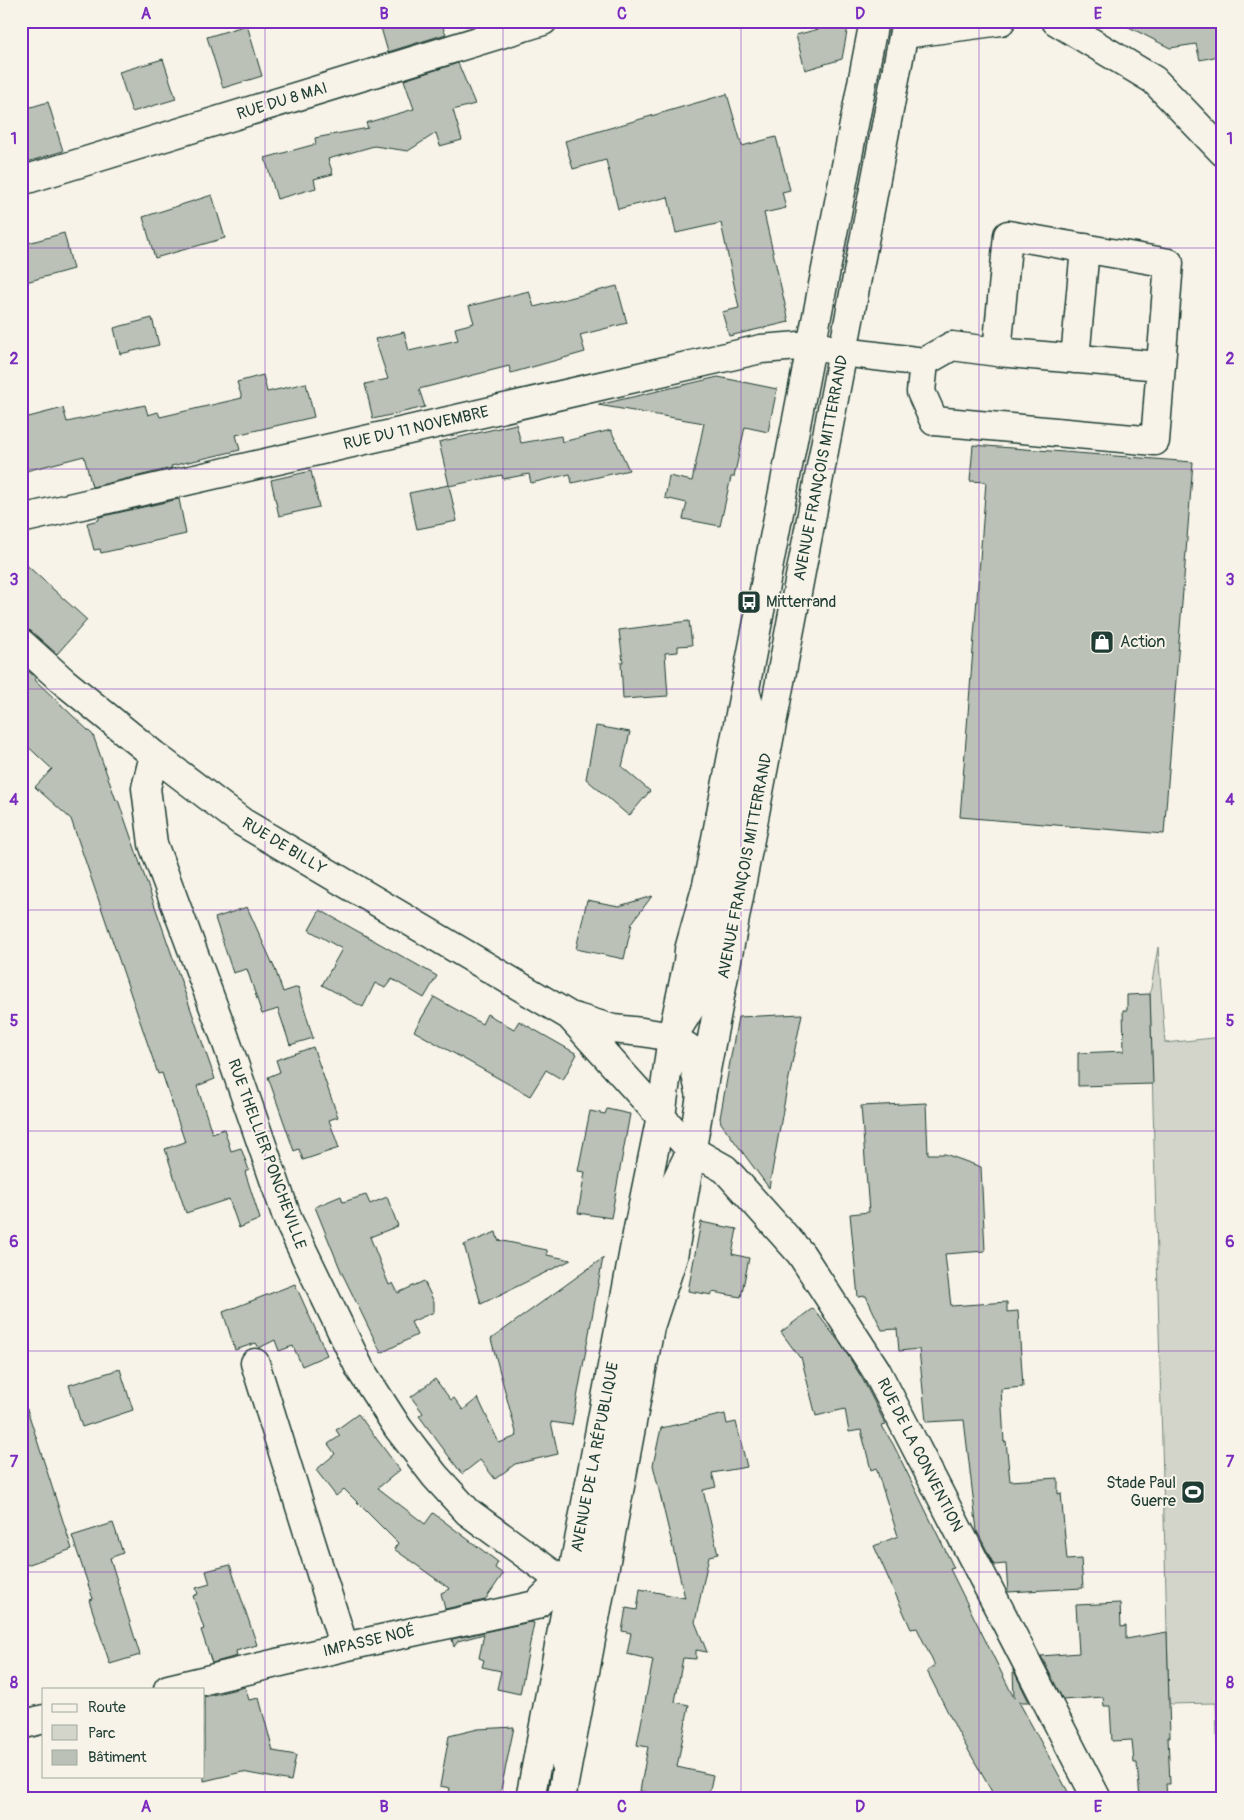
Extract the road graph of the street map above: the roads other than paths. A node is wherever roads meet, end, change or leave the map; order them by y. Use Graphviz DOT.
graph roads {
  1 [pos="543,21"];
  2 [pos="874,21"];
  3 [pos="1001,21"];
  4 [pos="1056,21"];
  5 [pos="905,28"];
  6 [pos="1223,152"];
  7 [pos="21,182"];
  8 [pos="1085,248"];
  9 [pos="812,345"];
  10 [pos="843,352"];
  11 [pos="997,352"];
  12 [pos="1075,359"];
  13 [pos="924,362"];
  14 [pos="1161,366"];
  15 [pos="21,519"];
  16 [pos="21,643"];
  17 [pos="154,755"];
  18 [pos="570,1016"];
  19 [pos="672,1037"];
  20 [pos="701,1096"];
  21 [pos="661,1116"];
  22 [pos="691,1150"];
  23 [pos="255,1363"];
  24 [pos="564,1582"];
  25 [pos="344,1647"];
  26 [pos="172,1688"];
  27 [pos="42,1720"];
  28 [pos="21,1725"];
  29 [pos="530,1799"];
  30 [pos="561,1799"];
  31 [pos="1097,1799"];
  1 -- 7 [label="street, RUE DU 8 MAI"];
  2 -- 9 [label="street, AVENUE FRANÇOIS MITTERRAND"];
  3 -- 5 [label="street"];
  4 -- 6 [label="street"];
  5 -- 10 [label="street, AVENUE FRANÇOIS MITTERRAND"];
  8 -- 11 [label="street"];
  8 -- 12 [label="street"];
  8 -- 14 [label="street"];
  9 -- 10 [label="street, RUE DU 11 NOVEMBRE"];
  9 -- 15 [label="street, RUE DU 11 NOVEMBRE"];
  9 -- 19 [label="street, AVENUE FRANÇOIS MITTERRAND"];
  10 -- 13 [label="street, RUE DU 11 NOVEMBRE"];
  10 -- 20 [label="street, AVENUE FRANÇOIS MITTERRAND"];
  11 -- 12 [label="street"];
  11 -- 13 [label="street"];
  12 -- 14 [label="street"];
  13 -- 14 [label="street"];
  16 -- 17 [label="street, RUE DE BILLY"];
  17 -- 18 [label="street, RUE DE BILLY"];
  17 -- 24 [label="street, RUE THELLIER PONCHEVILLE"];
  18 -- 19 [label="street, RUE DE BILLY"];
  18 -- 21 [label="street, RUE DE BILLY"];
  19 -- 20 [label="street"];
  19 -- 21 [label="street, AVENUE FRANÇOIS MITTERRAND"];
  20 -- 22 [label="street, AVENUE FRANÇOIS MITTERRAND"];
  21 -- 22 [label="street, RUE DE LA CONVENTION"];
  21 -- 24 [label="street, AVENUE DE LA RÉPUBLIQUE"];
  22 -- 30 [label="street, AVENUE DE LA RÉPUBLIQUE"];
  22 -- 31 [label="street, RUE DE LA CONVENTION"];
  23 -- 25 [label="street"];
  24 -- 25 [label="street, IMPASSE NOÉ"];
  24 -- 29 [label="street, AVENUE DE LA RÉPUBLIQUE"];
  25 -- 26 [label="street, IMPASSE NOÉ"];
  27 -- 28 [label="street"];
}
